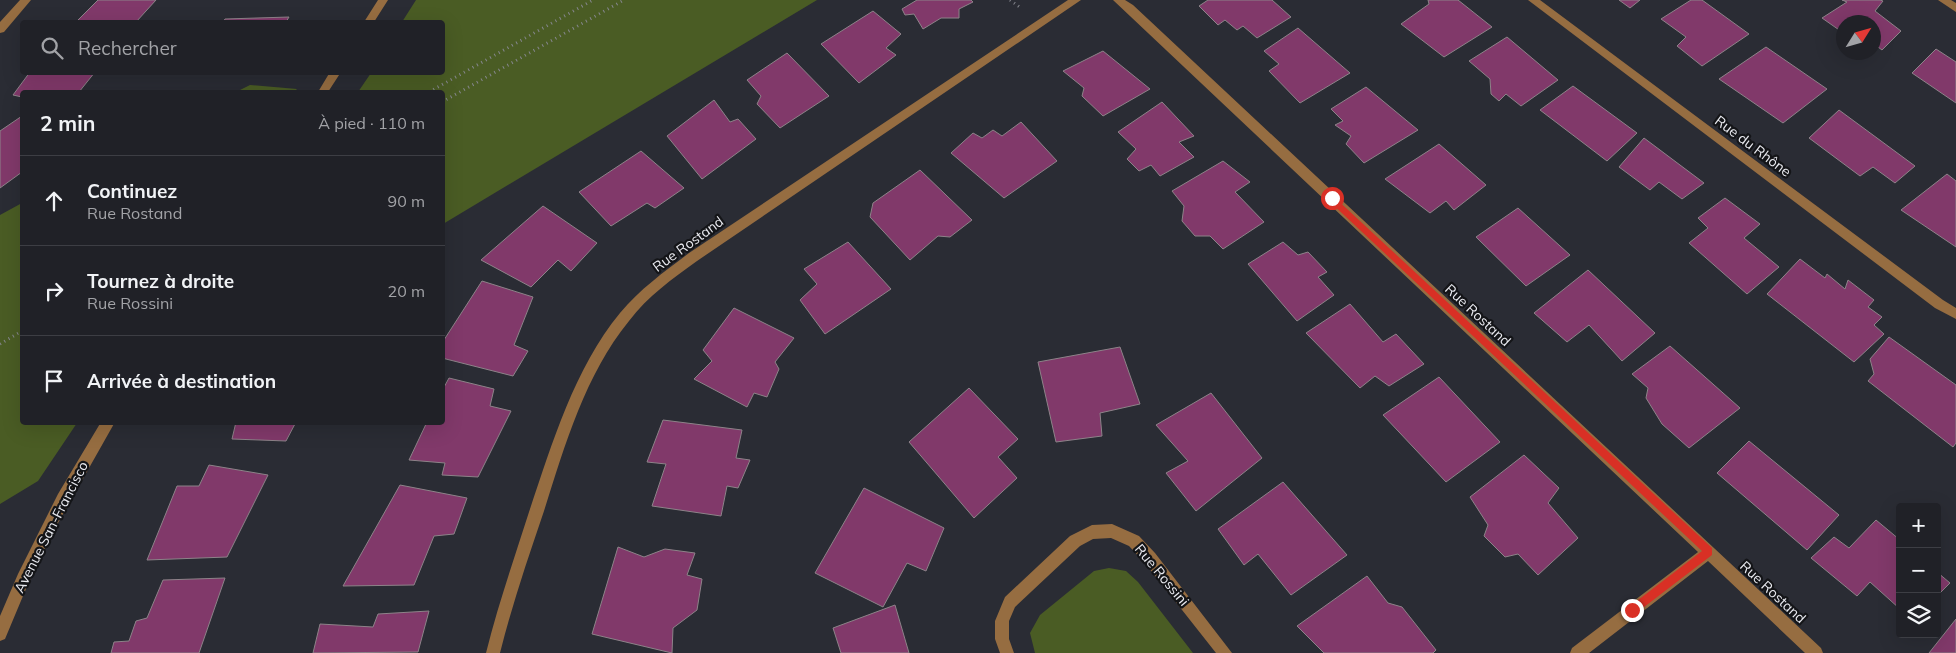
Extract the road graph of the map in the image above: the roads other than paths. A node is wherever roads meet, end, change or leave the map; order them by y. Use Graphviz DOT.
graph roads {
  1 [pos="26,0"];
  2 [pos="383,0"];
  3 [pos="1076,0"];
  4 [pos="1118,0"];
  5 [pos="1534,0"];
  6 [pos="1943,0"];
  7 [pos="1956,8"];
  8 [pos="370,20"];
  9 [pos="0,29"];
  10 [pos="334,75"];
  11 [pos="324,90"];
  12 [pos="1956,314"];
  13 [pos="107,425"];
  14 [pos="1709,552"];
  15 [pos="0,634"];
  16 [pos="493,653"];
  17 [pos="1007,653"];
  18 [pos="1225,653"];
  19 [pos="1577,653"];
  20 [pos="1816,653"];
  1 -- 9 [label="street"];
  2 -- 8 [label="street"];
  3 -- 16 [label="street, Rue Rostand"];
  4 -- 14 [label="street, Rue Rostand"];
  5 -- 12 [label="street, Rue du Rhône"];
  6 -- 7 [label="street"];
  10 -- 11 [label="street"];
  13 -- 15 [label="street, Avenue San-Francisco"];
  14 -- 19 [label="street"];
  14 -- 20 [label="street, Rue Rostand"];
  17 -- 18 [label="street, Rue Rossini"];
}
